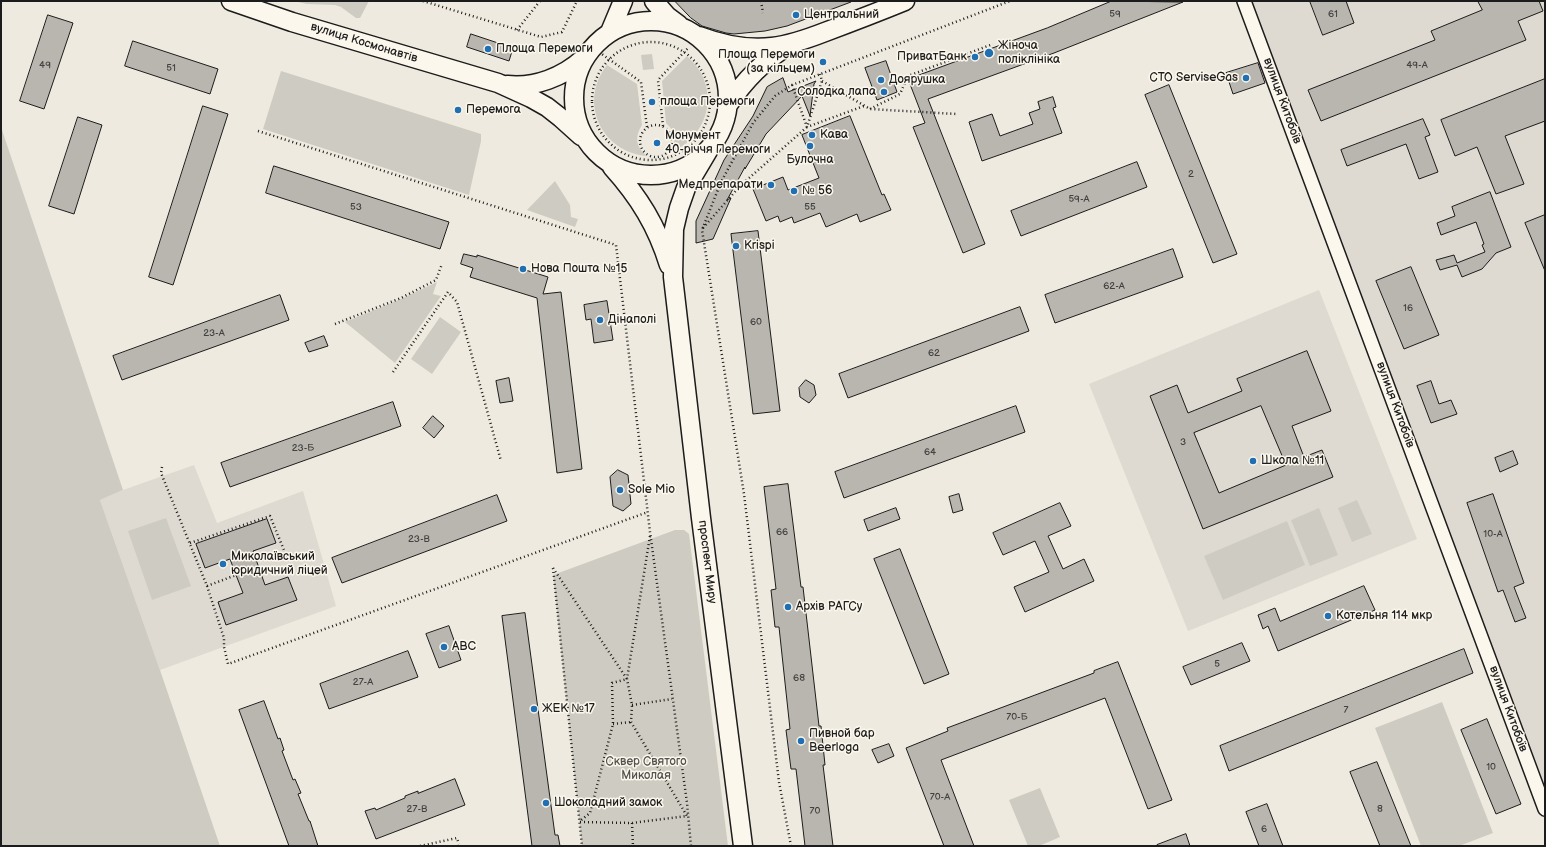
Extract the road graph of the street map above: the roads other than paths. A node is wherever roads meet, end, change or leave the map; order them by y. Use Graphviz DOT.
graph roads {
  1 [pos="231,1"];
  2 [pos="623,1"];
  3 [pos="654,1"];
  4 [pos="905,1"];
  5 [pos="1244,1"];
  6 [pos="610,32"];
  7 [pos="692,33"];
  8 [pos="792,44"];
  9 [pos="589,52"];
  10 [pos="498,83"];
  11 [pos="728,105"];
  12 [pos="587,143"];
  13 [pos="708,151"];
  14 [pos="608,163"];
  15 [pos="673,277"];
  16 [pos="1545,809"];
  17 [pos="743,846"];
  1 -- 10 [label="main road, вулиця Космонавтів"];
  2 -- 6 [label="main road"];
  3 -- 7 [label="main road"];
  4 -- 8 [label="main road"];
  5 -- 16 [label="street, вулиця Китобоїв"];
  6 -- 7 [label="main road"];
  6 -- 9 [label="main road, вулиця Космонавтів"];
  7 -- 8 [label="main road"];
  7 -- 11 [label="main road"];
  8 -- 11 [label="main road"];
  9 -- 10 [label="main road, вулиця Космонавтів"];
  9 -- 12 [label="main road"];
  10 -- 12 [label="main road, вулиця Космонавтів"];
  11 -- 13 [label="main road, проспект Миру"];
  12 -- 14 [label="main road, вулиця Космонавтів"];
  13 -- 14 [label="main road"];
  13 -- 15 [label="main road, проспект Миру"];
  14 -- 15 [label="main road, проспект Миру"];
  15 -- 17 [label="main road, проспект Миру"];
}
